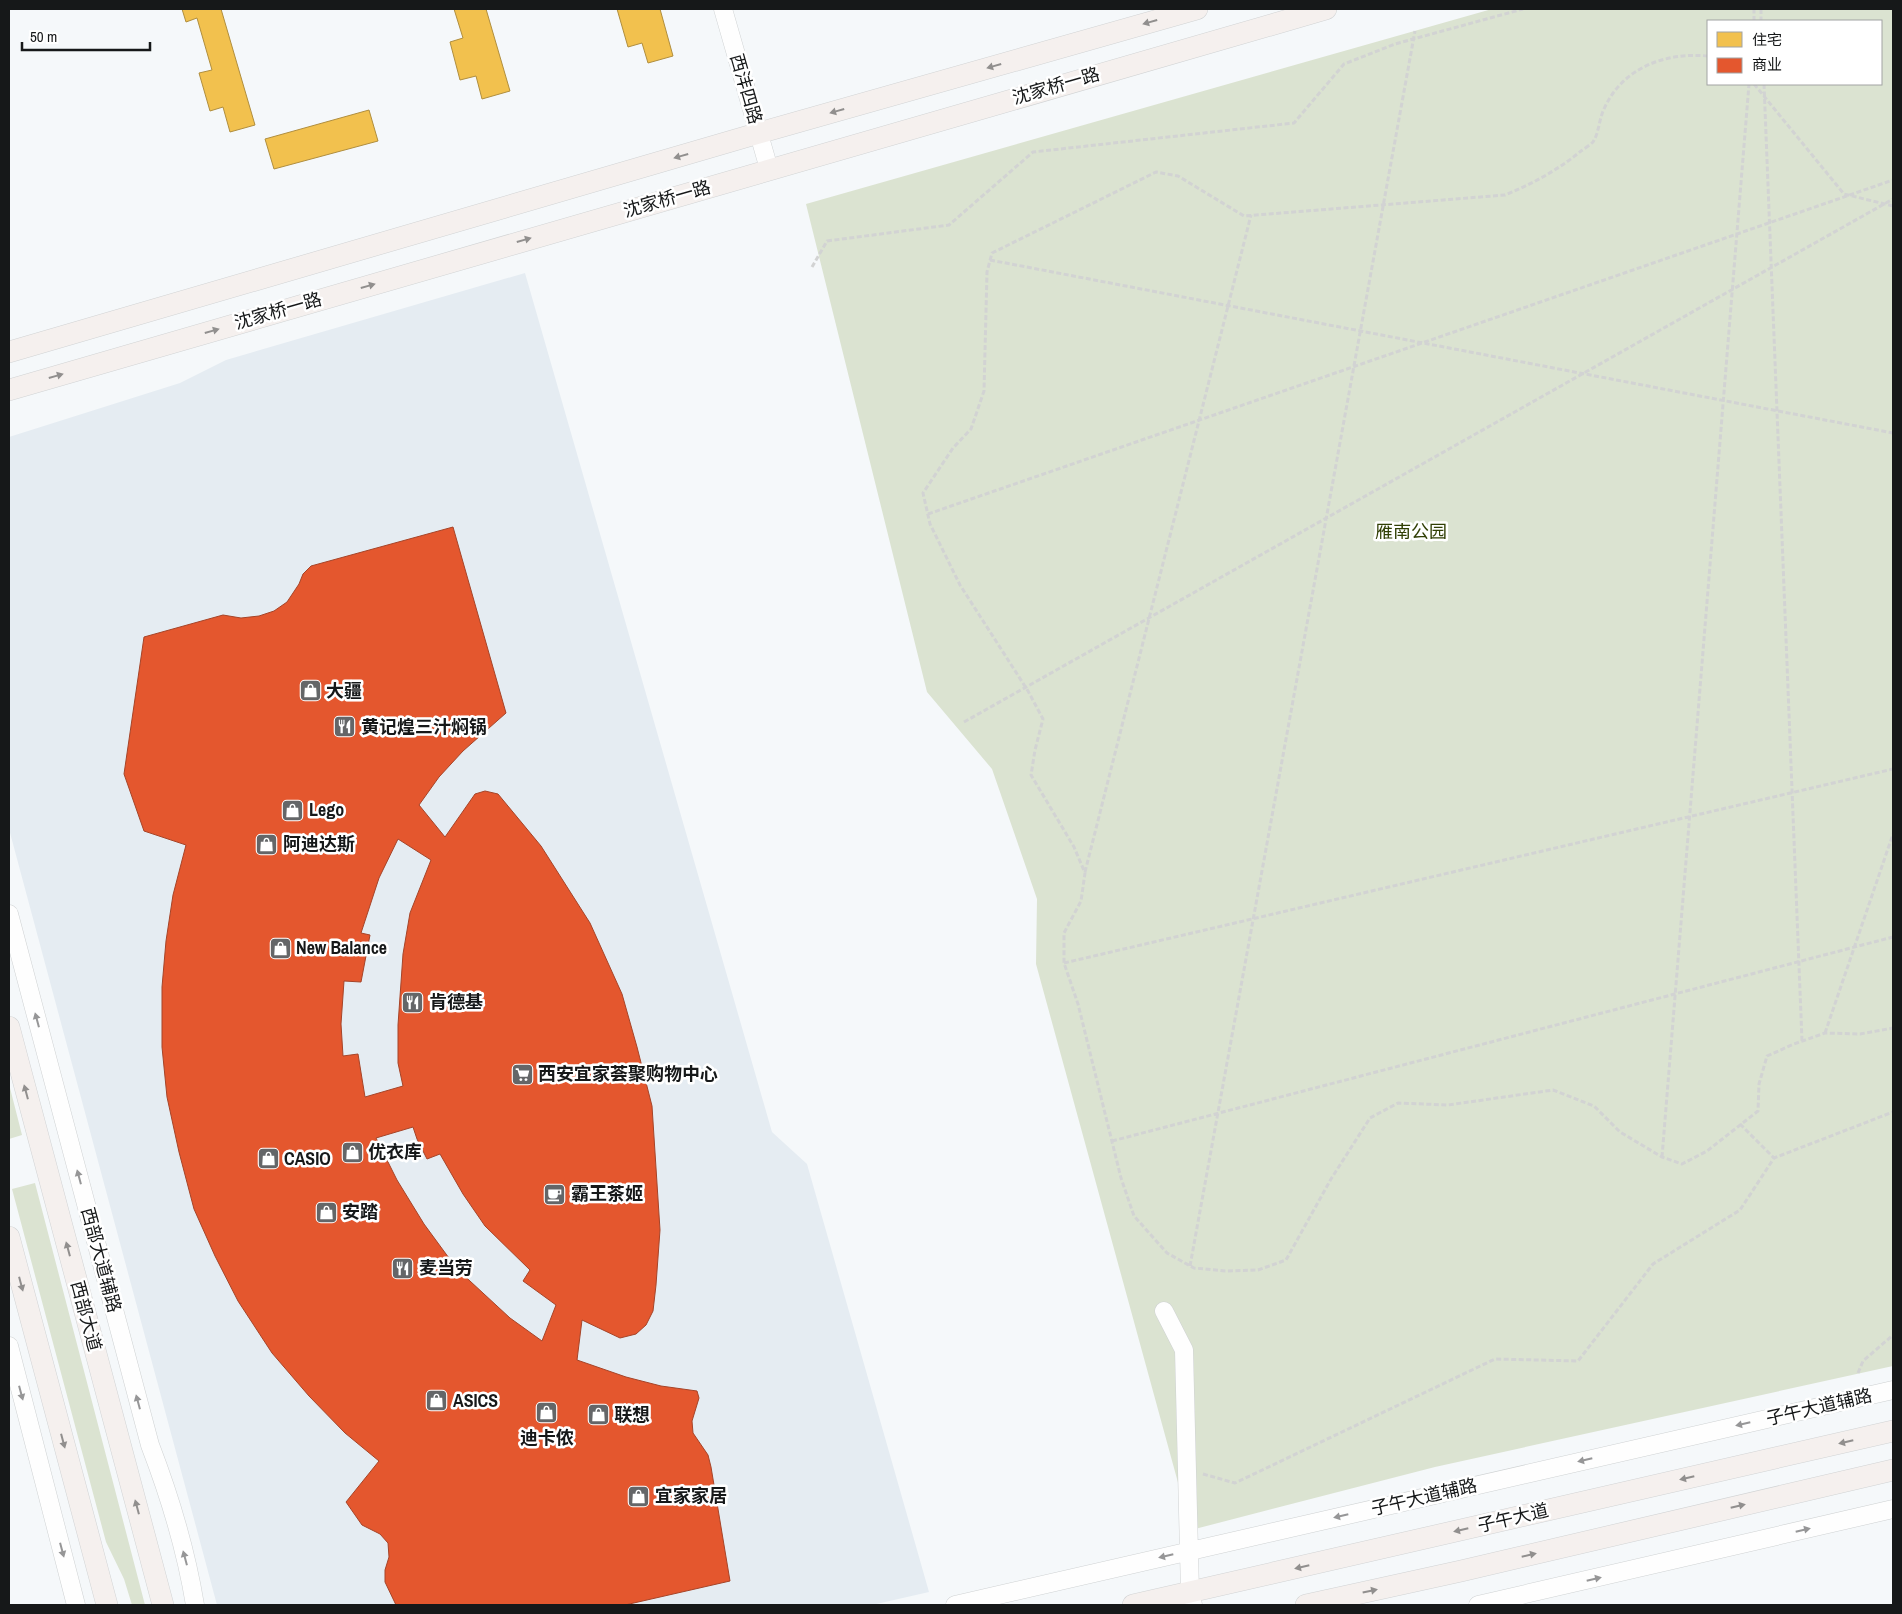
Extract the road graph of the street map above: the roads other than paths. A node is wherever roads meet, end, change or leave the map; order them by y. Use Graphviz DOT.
graph roads {
  1 [pos="723,9"];
  2 [pos="1197,9"];
  3 [pos="1326,9"];
  4 [pos="759,133"];
  5 [pos="768,169"];
  6 [pos="9,352"];
  7 [pos="9,390"];
  8 [pos="9,914"];
  9 [pos="9,1027"];
  10 [pos="9,1236"];
  11 [pos="1164,1311"];
  12 [pos="9,1346"];
  13 [pos="1893,1390"];
  14 [pos="1893,1431"];
  15 [pos="1893,1470"];
  16 [pos="1893,1510"];
  17 [pos="1189,1551"];
  18 [pos="1192,1599"];
  19 [pos="76,1605"];
  20 [pos="107,1605"];
  21 [pos="162,1605"];
  22 [pos="195,1605"];
  23 [pos="955,1605"];
  24 [pos="1133,1605"];
  25 [pos="1306,1605"];
  26 [pos="1478,1605"];
  1 -- 4 [label="street, 西沣四路"];
  2 -- 4 [label="main road, 沈家桥一路, one-way"];
  3 -- 5 [label="main road, 沈家桥一路"];
  4 -- 5 [label="street, 西沣四路"];
  4 -- 6 [label="main road, 沈家桥一路, one-way"];
  7 -- 5 [label="main road, 沈家桥一路, one-way"];
  22 -- 8 [label="street, 西部大道辅路, one-way"];
  21 -- 9 [label="main road, 西部大道, one-way"];
  10 -- 20 [label="main road, one-way"];
  11 -- 17 [label="street"];
  12 -- 19 [label="street, one-way"];
  13 -- 17 [label="street, 子午大道辅路, one-way"];
  14 -- 18 [label="main road, 子午大道, one-way"];
  25 -- 15 [label="main road, one-way"];
  26 -- 16 [label="street, one-way"];
  17 -- 18 [label="street"];
  17 -- 23 [label="street, 子午大道辅路, one-way"];
  18 -- 24 [label="main road, 子午大道"];
}
